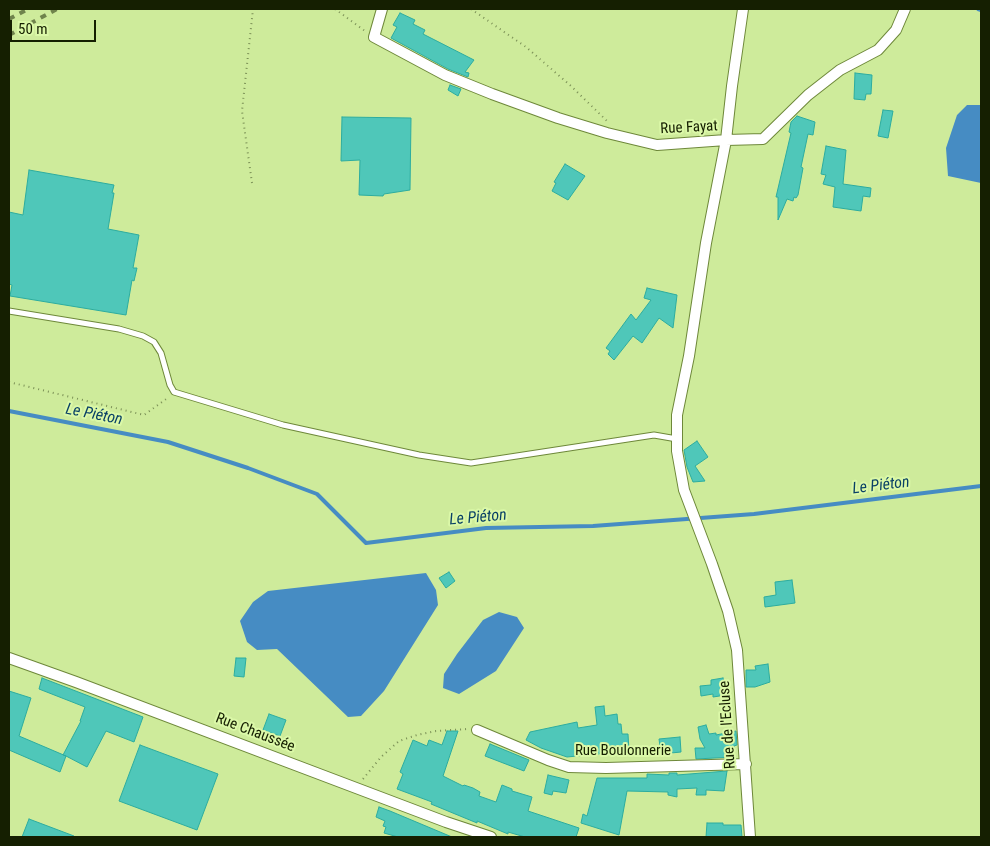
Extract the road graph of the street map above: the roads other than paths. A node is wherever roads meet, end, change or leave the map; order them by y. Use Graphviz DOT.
graph roads {
  1 [pos="382,9"];
  2 [pos="743,9"];
  3 [pos="905,9"];
  4 [pos="726,140"];
  5 [pos="9,311"];
  6 [pos="677,439"];
  7 [pos="699,526"];
  8 [pos="9,658"];
  9 [pos="478,730"];
  10 [pos="746,764"];
  11 [pos="491,837"];
  12 [pos="750,837"];
  1 -- 4 [label="street, Rue Fayat"];
  2 -- 4 [label="street"];
  3 -- 4 [label="street"];
  4 -- 6 [label="street, Rue Fayat"];
  5 -- 6 [label="lane"];
  6 -- 7 [label="street, Rue Fayat"];
  7 -- 10 [label="street, Rue de l'Ecluse"];
  8 -- 11 [label="street, Rue Chaussée"];
  9 -- 10 [label="street, Rue Boulonnerie"];
  10 -- 12 [label="street, Rue de l'Ecluse"];
}
